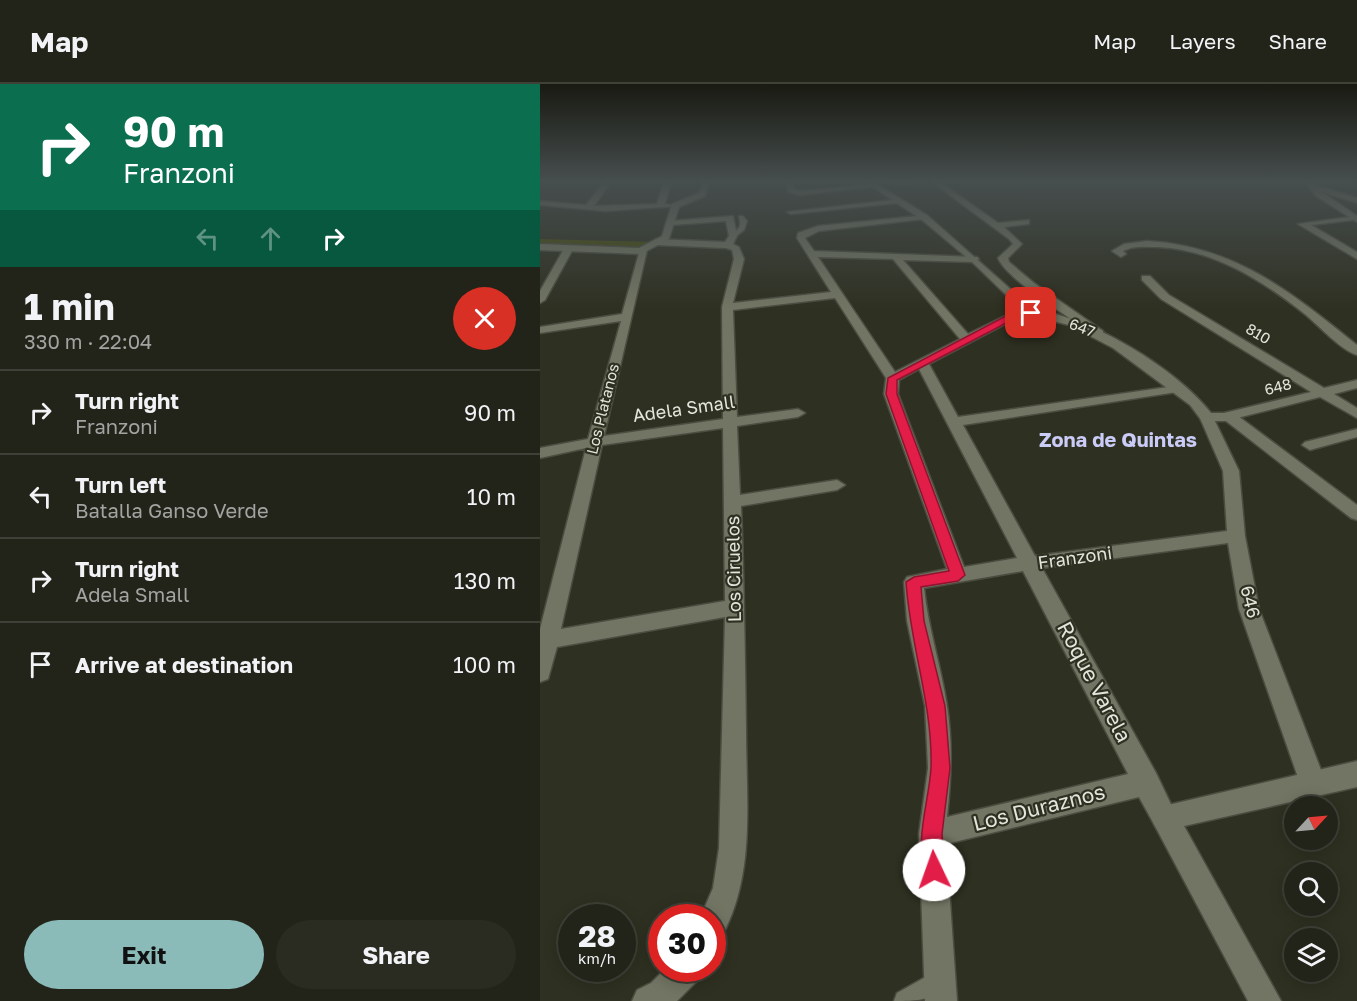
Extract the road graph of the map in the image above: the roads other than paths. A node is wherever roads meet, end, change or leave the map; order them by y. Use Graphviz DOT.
graph roads {
  1 [pos="671,225"];
  2 [pos="733,225"];
  3 [pos="859,225"];
  4 [pos="933,225"];
  5 [pos="1005,225"];
  6 [pos="1303,225"];
  7 [pos="996,226"];
  8 [pos="540,239"];
  9 [pos="730,241"];
  10 [pos="656,242"];
  11 [pos="540,246"];
  12 [pos="568,249"];
  13 [pos="808,250"];
  14 [pos="641,251"];
  15 [pos="963,251"];
  16 [pos="1121,254"];
  17 [pos="895,256"];
  18 [pos="1357,256"];
  19 [pos="974,259"];
  20 [pos="1146,278"];
  21 [pos="1030,285"];
  22 [pos="838,294"];
  23 [pos="540,300"];
  24 [pos="727,307"];
  25 [pos="1036,313"];
  26 [pos="626,317"];
  27 [pos="540,330"];
  28 [pos="1099,333"];
  29 [pos="967,340"];
  30 [pos="1357,351"];
  31 [pos="923,364"];
  32 [pos="893,378"];
  33 [pos="1357,384"];
  34 [pos="1177,388"];
  35 [pos="1324,392"];
  36 [pos="798,413"];
  37 [pos="1357,414"];
  38 [pos="1229,416"];
  39 [pos="1206,418"];
  40 [pos="954,422"];
  41 [pos="731,423"];
  42 [pos="1357,433"];
  43 [pos="595,442"];
  44 [pos="1310,444"];
  45 [pos="540,453"];
  46 [pos="837,485"];
  47 [pos="733,502"];
  48 [pos="1357,514"];
  49 [pos="1236,536"];
  50 [pos="1031,563"];
  51 [pos="958,575"];
  52 [pos="735,607"];
  53 [pos="544,640"];
  54 [pos="540,672"];
  55 [pos="1357,774"];
  56 [pos="1147,782"];
  57 [pos="1313,783"];
  58 [pos="1164,817"];
  59 [pos="932,834"];
  60 [pos="723,904"];
  61 [pos="674,982"];
  62 [pos="940,990"];
  63 [pos="657,999"];
  64 [pos="905,1001"];
  65 [pos="1265,1001"];
  1 -- 10 [label="street"];
  2 -- 9 [label="street, Los Ciruelos"];
  3 -- 13 [label="street"];
  4 -- 15 [label="street, 647"];
  5 -- 7 [label="street"];
  6 -- 18 [label="street"];
  7 -- 21 [label="street"];
  8 -- 10 [label="street"];
  9 -- 10 [label="street"];
  9 -- 24 [label="street, Los Ciruelos"];
  10 -- 14 [label="street"];
  11 -- 12 [label="street"];
  12 -- 14 [label="street"];
  12 -- 23 [label="street"];
  13 -- 15 [label="street"];
  13 -- 17 [label="street"];
  13 -- 22 [label="street"];
  14 -- 26 [label="street, Los Platanos"];
  15 -- 19 [label="street, 647"];
  16 -- 30 [label="street"];
  17 -- 19 [label="street"];
  17 -- 29 [label="street"];
  19 -- 25 [label="street, 647"];
  20 -- 35 [label="street, 810"];
  21 -- 25 [label="street"];
  21 -- 28 [label="street"];
  22 -- 24 [label="street"];
  22 -- 32 [label="street"];
  24 -- 41 [label="street, Los Ciruelos"];
  25 -- 28 [label="street, 647"];
  25 -- 29 [label="street"];
  26 -- 27 [label="street"];
  26 -- 43 [label="street, Los Platanos"];
  28 -- 34 [label="street, 647"];
  29 -- 31 [label="street"];
  31 -- 32 [label="street"];
  31 -- 40 [label="street, Roque Varela"];
  32 -- 51 [label="street"];
  33 -- 35 [label="street, 648"];
  34 -- 39 [label="street, 647"];
  34 -- 40 [label="street"];
  35 -- 37 [label="street, 810"];
  35 -- 38 [label="street, 648"];
  36 -- 41 [label="street, Adela Small"];
  38 -- 39 [label="street, 648"];
  38 -- 48 [label="street"];
  39 -- 49 [label="street, 646"];
  40 -- 50 [label="street, Roque Varela"];
  41 -- 43 [label="street, Adela Small"];
  41 -- 47 [label="street, Los Ciruelos"];
  42 -- 44 [label="street"];
  43 -- 45 [label="street, Adela Small"];
  43 -- 53 [label="street, Los Platanos"];
  46 -- 47 [label="street"];
  47 -- 52 [label="street, Los Ciruelos"];
  49 -- 50 [label="street, Franzoni"];
  49 -- 57 [label="street, 646"];
  50 -- 51 [label="street, Franzoni"];
  50 -- 56 [label="street, Roque Varela"];
  51 -- 59 [label="street, Franzoni"];
  52 -- 53 [label="street"];
  52 -- 60 [label="street, Los Ciruelos"];
  53 -- 54 [label="street, Los Platanos"];
  55 -- 57 [label="street"];
  56 -- 58 [label="street, Roque Varela"];
  56 -- 59 [label="street, Los Duraznos"];
  57 -- 58 [label="street"];
  58 -- 65 [label="street, Roque Varela"];
  59 -- 62 [label="street"];
  61 -- 63 [label="street"];
  62 -- 64 [label="lane"];
}
